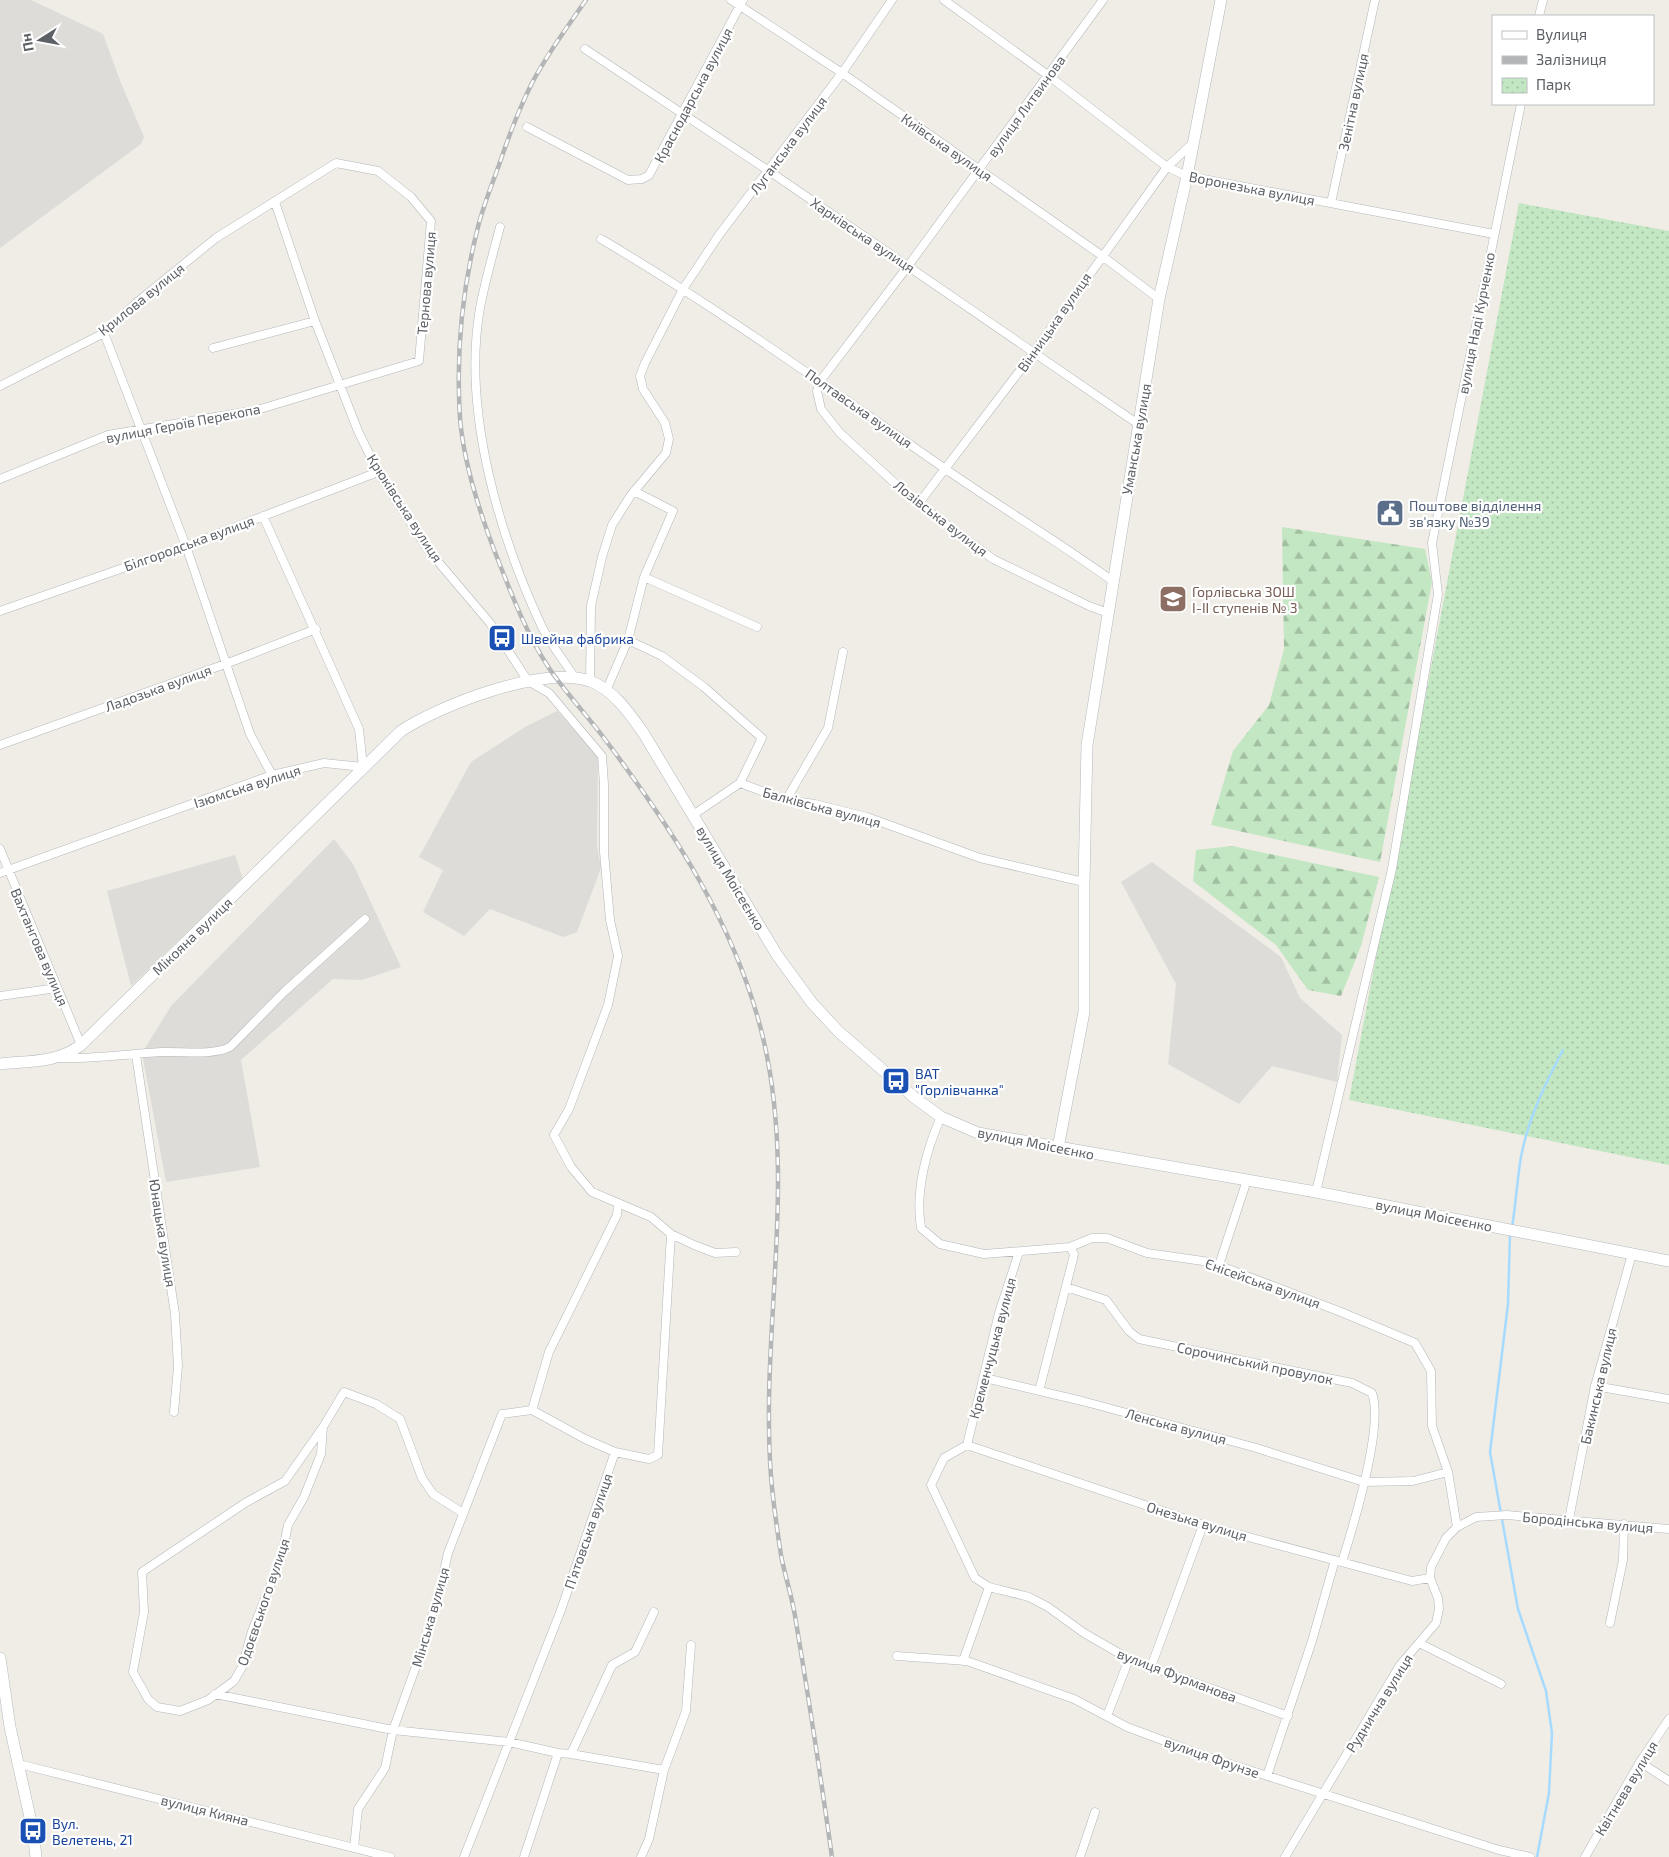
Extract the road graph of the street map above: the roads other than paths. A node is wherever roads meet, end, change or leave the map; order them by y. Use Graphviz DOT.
graph roads {
  1 [pos="731,0"];
  2 [pos="892,0"];
  3 [pos="944,0"];
  4 [pos="1103,0"];
  5 [pos="1221,0"];
  6 [pos="1375,0"];
  7 [pos="1542,0"];
  8 [pos="741,3"];
  9 [pos="1539,15"];
  10 [pos="585,50"];
  11 [pos="842,73"];
  12 [pos="1049,76"];
  13 [pos="1520,105"];
  14 [pos="684,115"];
  15 [pos="527,127"];
  16 [pos="1193,143"];
  17 [pos="1166,167"];
  18 [pos="979,170"];
  19 [pos="769,171"];
  20 [pos="1187,176"];
  21 [pos="275,202"];
  22 [pos="1331,203"];
  23 [pos="500,227"];
  24 [pos="1494,234"];
  25 [pos="601,239"];
  26 [pos="1101,255"];
  27 [pos="908,266"];
  28 [pos="683,289"];
  29 [pos="1160,298"];
  30 [pos="315,322"];
  31 [pos="104,333"];
  32 [pos="213,348"];
  33 [pos="1034,352"];
  34 [pos="821,380"];
  35 [pos="0,386"];
  36 [pos="340,386"];
  37 [pos="1138,424"];
  38 [pos="142,430"];
  39 [pos="945,468"];
  40 [pos="378,472"];
  41 [pos="0,479"];
  42 [pos="634,491"];
  43 [pos="919,503"];
  44 [pos="263,516"];
  45 [pos="186,546"];
  46 [pos="644,577"];
  47 [pos="1114,582"];
  48 [pos="0,611"];
  49 [pos="1108,613"];
  50 [pos="757,627"];
  51 [pos="316,629"];
  52 [pos="628,640"];
  53 [pos="843,652"];
  54 [pos="228,664"];
  55 [pos="572,678"];
  56 [pos="528,681"];
  57 [pos="590,682"];
  58 [pos="606,691"];
  59 [pos="0,745"];
  60 [pos="363,767"];
  61 [pos="272,775"];
  62 [pos="740,783"];
  63 [pos="786,800"];
  64 [pos="693,814"];
  65 [pos="0,849"];
  66 [pos="4,872"];
  67 [pos="1084,882"];
  68 [pos="365,919"];
  69 [pos="57,988"];
  70 [pos="0,996"];
  71 [pos="81,1045"];
  72 [pos="136,1055"];
  73 [pos="58,1058"];
  74 [pos="0,1064"];
  75 [pos="941,1117"];
  76 [pos="1058,1148"];
  77 [pos="1247,1180"];
  78 [pos="1316,1192"];
  79 [pos="618,1203"];
  80 [pos="671,1234"];
  81 [pos="1070,1247"];
  82 [pos="736,1252"];
  83 [pos="1019,1252"];
  84 [pos="1632,1254"];
  85 [pos="1669,1261"];
  86 [pos="1219,1265"];
  87 [pos="1066,1287"];
  88 [pos="985,1378"];
  89 [pos="1595,1386"];
  90 [pos="1039,1391"];
  91 [pos="1669,1399"];
  92 [pos="532,1410"];
  93 [pos="174,1412"];
  94 [pos="323,1427"];
  95 [pos="967,1445"];
  96 [pos="615,1452"];
  97 [pos="1448,1472"];
  98 [pos="1364,1482"];
  99 [pos="463,1514"];
  100 [pos="1569,1519"];
  101 [pos="1624,1524"];
  102 [pos="1203,1525"];
  103 [pos="1457,1527"];
  104 [pos="1669,1529"];
  105 [pos="1338,1561"];
  106 [pos="1430,1578"];
  107 [pos="989,1587"];
  108 [pos="654,1612"];
  109 [pos="1610,1623"];
  110 [pos="1419,1643"];
  111 [pos="692,1645"];
  112 [pos="897,1656"];
  113 [pos="0,1658"];
  114 [pos="1129,1659"];
  115 [pos="963,1661"];
  116 [pos="1151,1667"];
  117 [pos="1501,1684"];
  118 [pos="215,1694"];
  119 [pos="1107,1716"];
  120 [pos="1288,1716"];
  121 [pos="1669,1719"];
  122 [pos="393,1730"];
  123 [pos="509,1742"];
  124 [pos="558,1753"];
  125 [pos="571,1754"];
  126 [pos="1640,1762"];
  127 [pos="19,1764"];
  128 [pos="664,1770"];
  129 [pos="1267,1776"];
  130 [pos="1669,1781"];
  131 [pos="1323,1793"];
  132 [pos="1095,1812"];
  133 [pos="354,1848"];
  134 [pos="369,1855"];
  135 [pos="36,1857"];
  136 [pos="390,1857"];
  137 [pos="464,1857"];
  138 [pos="524,1857"];
  139 [pos="641,1857"];
  140 [pos="1080,1857"];
  141 [pos="1284,1857"];
  142 [pos="1530,1857"];
  143 [pos="1585,1857"];
  1 -- 8 [label="street, Київська вулиця"];
  2 -- 11 [label="street, Луганська вулиця"];
  3 -- 12 [label="street, Воронезька вулиця"];
  4 -- 12 [label="street, вулиця Литвинова"];
  5 -- 16 [label="street, Уманська вулиця"];
  6 -- 22 [label="street, Зенітна вулиця"];
  7 -- 9 [label="street"];
  8 -- 11 [label="street, Київська вулиця"];
  8 -- 14 [label="street, Краснодарська вулиця"];
  10 -- 14 [label="street, Харківська вулиця"];
  11 -- 18 [label="street, Київська вулиця"];
  11 -- 19 [label="street, Луганська вулиця"];
  12 -- 17 [label="street, Воронезька вулиця"];
  12 -- 18 [label="street, вулиця Литвинова"];
  13 -- 24 [label="street, вулиця Наді Курченко"];
  14 -- 15 [label="street, Краснодарська вулиця"];
  14 -- 19 [label="street, Харківська вулиця"];
  16 -- 17 [label="street, Вінницька вулиця"];
  16 -- 20 [label="street, Уманська вулиця"];
  17 -- 20 [label="street, Воронезька вулиця"];
  17 -- 26 [label="street, Вінницька вулиця"];
  18 -- 26 [label="street, Київська вулиця"];
  18 -- 27 [label="street, вулиця Литвинова"];
  19 -- 27 [label="street, Харківська вулиця"];
  19 -- 28 [label="street, Луганська вулиця"];
  20 -- 22 [label="street, Воронезька вулиця"];
  20 -- 29 [label="street, Уманська вулиця"];
  21 -- 30 [label="street, Крюківська вулиця"];
  21 -- 31 [label="street, Крилова вулиця"];
  21 -- 36 [label="street, Тернова вулиця"];
  22 -- 24 [label="street, Воронезька вулиця"];
  23 -- 55 [label="street"];
  24 -- 78 [label="street, вулиця Наді Курченко"];
  25 -- 28 [label="street, Полтавська вулиця"];
  26 -- 29 [label="street, Київська вулиця"];
  26 -- 33 [label="street, Вінницька вулиця"];
  27 -- 33 [label="street, Харківська вулиця"];
  27 -- 34 [label="street, вулиця Литвинова"];
  28 -- 34 [label="street, Полтавська вулиця"];
  28 -- 42 [label="street, Луганська вулиця"];
  29 -- 37 [label="street, Уманська вулиця"];
  30 -- 32 [label="street"];
  30 -- 36 [label="street, Крюківська вулиця"];
  31 -- 35 [label="street, Крилова вулиця"];
  31 -- 38 [label="street"];
  33 -- 37 [label="street, Харківська вулиця"];
  33 -- 39 [label="street, Вінницька вулиця"];
  34 -- 39 [label="street, Полтавська вулиця"];
  34 -- 43 [label="street, Лозівська вулиця"];
  36 -- 38 [label="street, вулиця Героїв Перекопа"];
  36 -- 40 [label="street, Крюківська вулиця"];
  37 -- 47 [label="street, Уманська вулиця"];
  38 -- 41 [label="street, вулиця Героїв Перекопа"];
  38 -- 45 [label="street"];
  39 -- 43 [label="street, Вінницька вулиця"];
  39 -- 47 [label="street, Полтавська вулиця"];
  40 -- 44 [label="street, Білгородська вулиця"];
  40 -- 56 [label="street, Крюківська вулиця"];
  42 -- 46 [label="street"];
  42 -- 57 [label="street, Луганська вулиця"];
  43 -- 49 [label="street, Лозівська вулиця"];
  44 -- 45 [label="street, Білгородська вулиця"];
  44 -- 51 [label="street"];
  45 -- 48 [label="street, Білгородська вулиця"];
  45 -- 54 [label="street"];
  46 -- 50 [label="street"];
  46 -- 52 [label="street"];
  47 -- 49 [label="street, Уманська вулиця"];
  49 -- 67 [label="street, Уманська вулиця"];
  51 -- 54 [label="street, Ладозька вулиця"];
  51 -- 60 [label="street"];
  52 -- 58 [label="street"];
  52 -- 62 [label="street"];
  53 -- 63 [label="street"];
  54 -- 59 [label="street, Ладозька вулиця"];
  54 -- 61 [label="street"];
  55 -- 56 [label="street"];
  55 -- 57 [label="street, вулиця Моісеєнко"];
  56 -- 60 [label="street"];
  56 -- 79 [label="street"];
  57 -- 58 [label="street, вулиця Моісеєнко"];
  58 -- 64 [label="street, вулиця Моісеєнко"];
  60 -- 61 [label="street, Ізюмська вулиця"];
  60 -- 71 [label="street, Мікояна вулиця"];
  61 -- 66 [label="street, Ізюмська вулиця"];
  62 -- 63 [label="street, Балківська вулиця"];
  62 -- 64 [label="street"];
  63 -- 67 [label="street, Балківська вулиця"];
  64 -- 75 [label="street, вулиця Моісеєнко"];
  65 -- 66 [label="street, Вахтангова вулиця"];
  66 -- 69 [label="street, Вахтангова вулиця"];
  67 -- 76 [label="street, Уманська вулиця"];
  68 -- 72 [label="street"];
  69 -- 70 [label="street"];
  69 -- 71 [label="street, Вахтангова вулиця"];
  71 -- 73 [label="street, Мікояна вулиця"];
  72 -- 73 [label="street"];
  72 -- 93 [label="street, Юнацька вулиця"];
  73 -- 74 [label="street, Мікояна вулиця"];
  75 -- 76 [label="street, вулиця Моісеєнко"];
  75 -- 83 [label="street, Єнісейська вулиця"];
  76 -- 77 [label="street, вулиця Моісеєнко"];
  77 -- 78 [label="street, вулиця Моісеєнко"];
  77 -- 86 [label="street"];
  78 -- 84 [label="street, вулиця Моісеєнко"];
  79 -- 80 [label="street"];
  79 -- 92 [label="street"];
  80 -- 82 [label="street"];
  80 -- 96 [label="street"];
  81 -- 83 [label="street, Єнісейська вулиця"];
  81 -- 86 [label="street, Єнісейська вулиця"];
  81 -- 87 [label="street"];
  83 -- 88 [label="street, Кременчуцька вулиця"];
  84 -- 85 [label="street"];
  84 -- 89 [label="street, Бакинська вулиця"];
  86 -- 97 [label="street, Єнісейська вулиця"];
  87 -- 90 [label="street"];
  87 -- 98 [label="street, Сорочинський провулок"];
  88 -- 90 [label="street, Ленська вулиця"];
  88 -- 95 [label="street, Кременчуцька вулиця"];
  89 -- 91 [label="street"];
  89 -- 100 [label="street, Бакинська вулиця"];
  90 -- 98 [label="street, Ленська вулиця"];
  92 -- 96 [label="street"];
  92 -- 99 [label="street, Мінська вулиця"];
  94 -- 99 [label="street, Одоєвського вулиця"];
  94 -- 118 [label="street, Одоєвського вулиця"];
  94 -- 118 [label="street, Одоєвського вулиця"];
  95 -- 102 [label="street, Онезька вулиця"];
  95 -- 107 [label="street"];
  96 -- 123 [label="street, П’ятовська вулиця"];
  97 -- 98 [label="street, Ленська вулиця"];
  97 -- 103 [label="street"];
  98 -- 105 [label="street"];
  99 -- 122 [label="street, Мінська вулиця"];
  100 -- 101 [label="street, Бородінська вулиця"];
  100 -- 103 [label="street, Бородінська вулиця"];
  101 -- 104 [label="street, Бородінська вулиця"];
  101 -- 109 [label="street"];
  102 -- 105 [label="street, Онезька вулиця"];
  102 -- 116 [label="street"];
  103 -- 106 [label="street"];
  105 -- 106 [label="street, Онезька вулиця"];
  105 -- 120 [label="street"];
  106 -- 110 [label="street, Руднична вулиця"];
  107 -- 114 [label="street, вулиця Фурманова"];
  107 -- 115 [label="street"];
  108 -- 125 [label="street"];
  110 -- 117 [label="street"];
  110 -- 131 [label="street, Руднична вулиця"];
  111 -- 128 [label="street"];
  112 -- 115 [label="street, вулиця Фрунзе"];
  113 -- 127 [label="street"];
  114 -- 116 [label="street, вулиця Фурманова"];
  114 -- 119 [label="street"];
  115 -- 119 [label="street, вулиця Фрунзе"];
  116 -- 120 [label="street, вулиця Фурманова"];
  118 -- 122 [label="street"];
  119 -- 129 [label="street, вулиця Фрунзе"];
  120 -- 129 [label="street"];
  121 -- 126 [label="street, Квітнева вулиця"];
  122 -- 123 [label="street"];
  122 -- 133 [label="street, Мінська вулиця"];
  123 -- 124 [label="street"];
  123 -- 137 [label="street, П’ятовська вулиця"];
  124 -- 125 [label="street"];
  124 -- 138 [label="street"];
  125 -- 128 [label="street"];
  126 -- 130 [label="street"];
  126 -- 143 [label="street, Квітнева вулиця"];
  127 -- 133 [label="street, вулиця Кияна"];
  127 -- 135 [label="street"];
  128 -- 139 [label="street"];
  129 -- 131 [label="street, вулиця Фрунзе"];
  131 -- 141 [label="street, Руднична вулиця"];
  131 -- 142 [label="street, вулиця Фрунзе"];
  132 -- 140 [label="street"];
  133 -- 134 [label="street, вулиця Кияна"];
  134 -- 136 [label="street, вулиця Кияна"];
}
